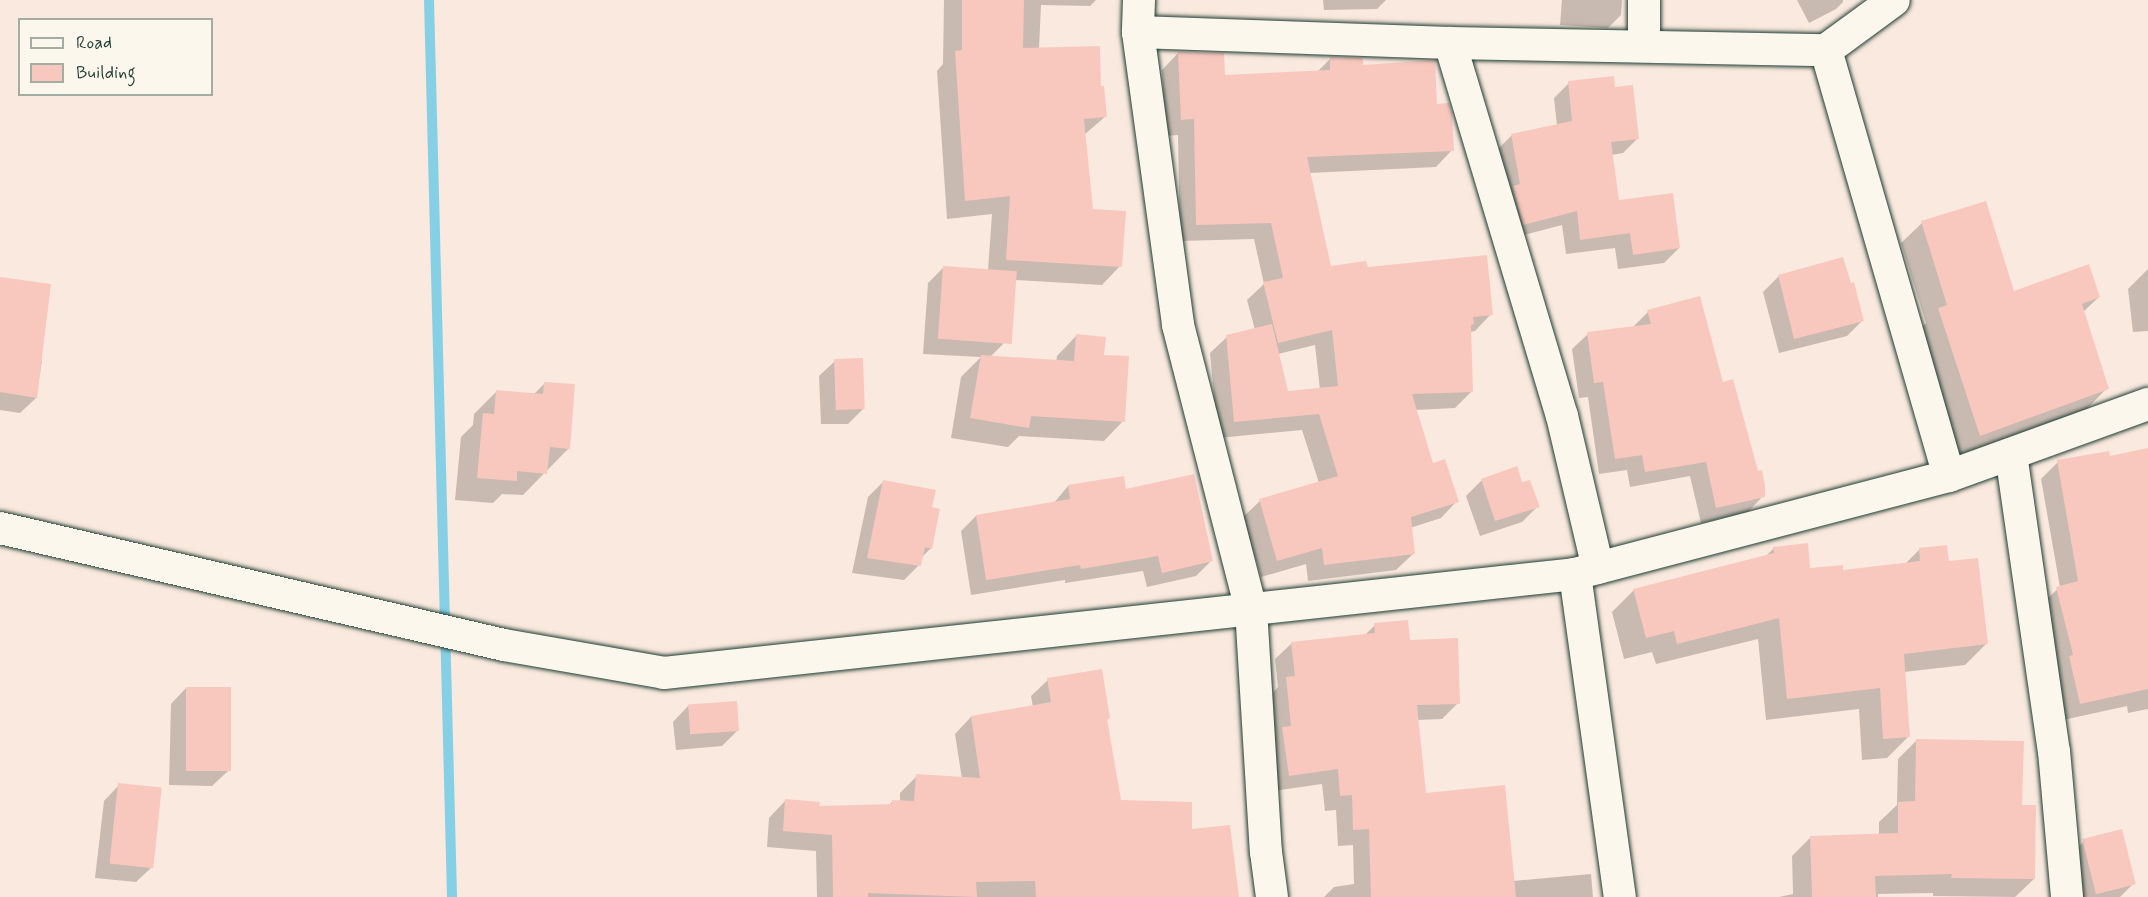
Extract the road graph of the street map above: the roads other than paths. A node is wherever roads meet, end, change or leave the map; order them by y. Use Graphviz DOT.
graph roads {
  1 [pos="1139,0"];
  2 [pos="1644,0"];
  3 [pos="1894,0"];
  4 [pos="1138,32"];
  5 [pos="1450,43"];
  6 [pos="1644,46"];
  7 [pos="1826,50"];
  8 [pos="2148,404"];
  9 [pos="2011,454"];
  10 [pos="1949,476"];
  11 [pos="0,528"];
  12 [pos="1587,571"];
  13 [pos="1251,609"];
  14 [pos="1272,897"];
  15 [pos="1620,897"];
  16 [pos="2067,897"];
  1 -- 4 [label="street"];
  2 -- 6 [label="street"];
  3 -- 7 [label="street"];
  4 -- 5 [label="street"];
  4 -- 13 [label="street"];
  5 -- 6 [label="street"];
  5 -- 12 [label="street"];
  6 -- 7 [label="street"];
  7 -- 10 [label="street"];
  8 -- 9 [label="street"];
  9 -- 10 [label="street"];
  9 -- 16 [label="street"];
  10 -- 12 [label="street"];
  11 -- 13 [label="street"];
  12 -- 13 [label="street"];
  12 -- 15 [label="street"];
  13 -- 14 [label="street"];
}
